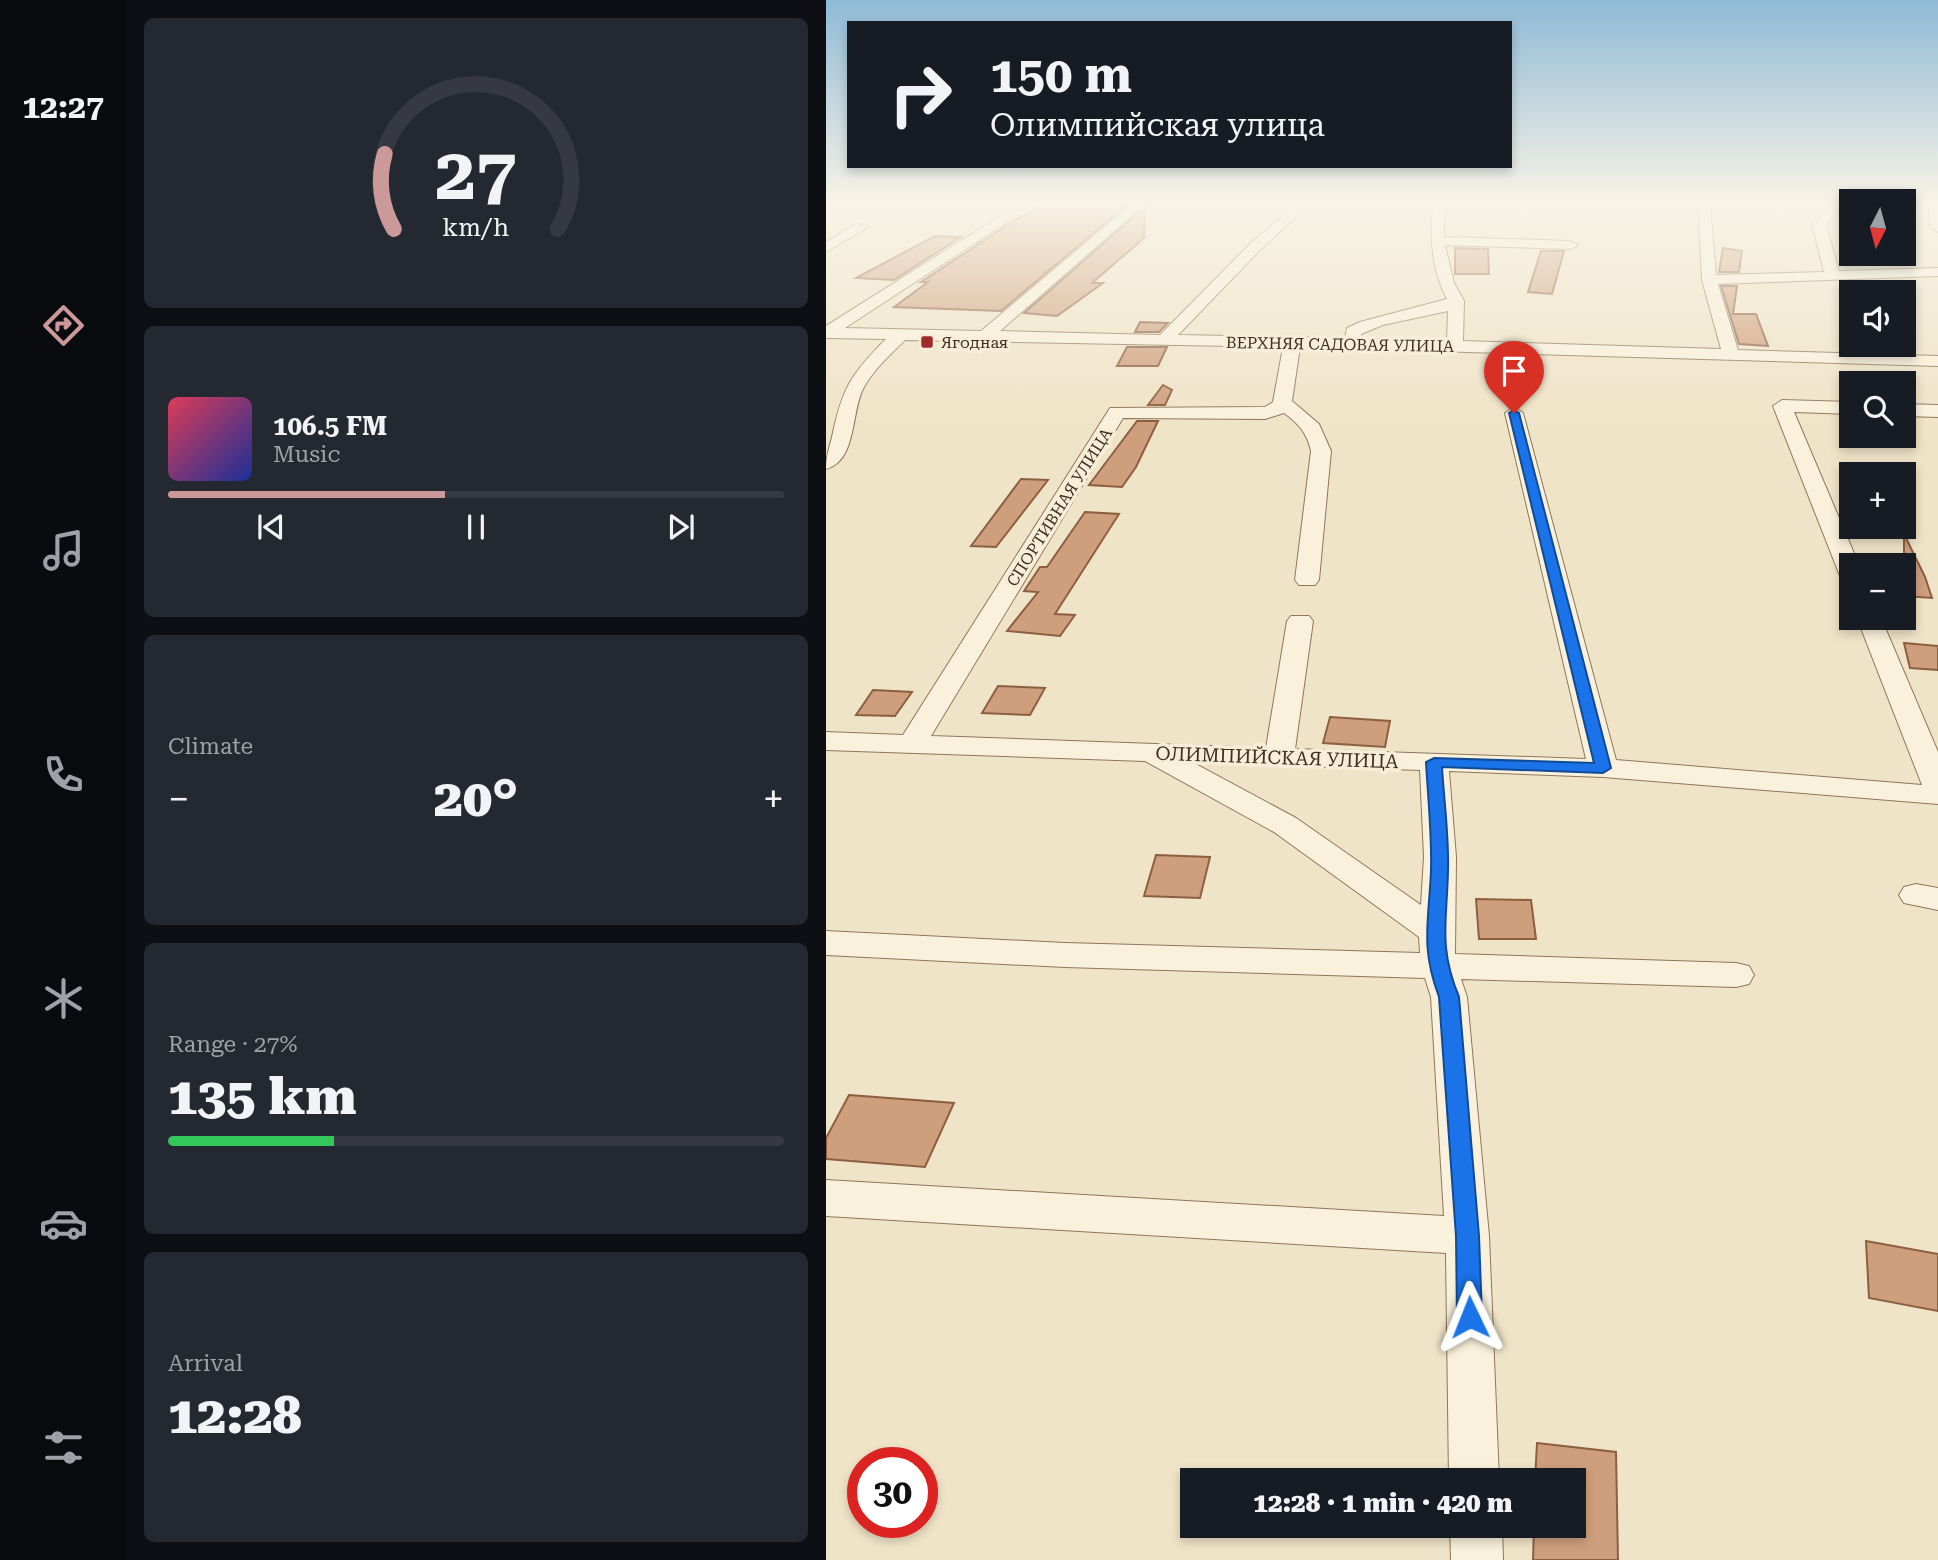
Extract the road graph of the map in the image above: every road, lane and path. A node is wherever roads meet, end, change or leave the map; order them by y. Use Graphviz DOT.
graph roads {
  1 [pos="914,276"];
  2 [pos="1055,276"];
  3 [pos="1227,276"];
  4 [pos="1444,276"];
  5 [pos="1709,276"];
  6 [pos="1833,276"];
  7 [pos="1838,276"];
  8 [pos="1709,280"];
  9 [pos="1456,301"];
  10 [pos="826,333"];
  11 [pos="899,336"];
  12 [pos="983,338"];
  13 [pos="1163,341"];
  14 [pos="1292,343"];
  15 [pos="1353,343"];
  16 [pos="1455,345"];
  17 [pos="1731,354"];
  18 [pos="1770,356"];
  19 [pos="1938,361"];
  20 [pos="1282,403"];
  21 [pos="1797,407"];
  22 [pos="1839,408"];
  23 [pos="1916,410"];
  24 [pos="1938,411"];
  25 [pos="1514,413"];
  26 [pos="827,462"];
  27 [pos="1843,553"];
  28 [pos="1307,580"];
  29 [pos="1300,621"];
  30 [pos="1874,630"];
  31 [pos="826,741"];
  32 [pos="912,744"];
  33 [pos="1153,753"];
  34 [pos="1279,758"];
  35 [pos="1434,762"];
  36 [pos="1603,768"];
  37 [pos="1938,787"];
  38 [pos="1938,795"];
  39 [pos="826,943"];
  40 [pos="1436,949"];
  41 [pos="1736,975"];
  42 [pos="826,1198"];
  43 [pos="1467,1236"];
  44 [pos="1475,1468"];
  45 [pos="1476,1538"];
  46 [pos="1477,1560"];
  1 -- 10 [label="street"];
  2 -- 12 [label="street"];
  3 -- 13 [label="street"];
  4 -- 9 [label="street"];
  5 -- 8 [label="street"];
  6 -- 7 [label="street"];
  6 -- 8 [label="street"];
  8 -- 17 [label="street"];
  9 -- 15 [label="street"];
  9 -- 16 [label="street"];
  10 -- 11 [label="street, ВЕРХНЯЯ САДОВАЯ УЛИЦА"];
  11 -- 12 [label="street, ВЕРХНЯЯ САДОВАЯ УЛИЦА"];
  11 -- 26 [label="street"];
  12 -- 13 [label="street, ВЕРХНЯЯ САДОВАЯ УЛИЦА"];
  13 -- 14 [label="street, ВЕРХНЯЯ САДОВАЯ УЛИЦА"];
  14 -- 15 [label="street, ВЕРХНЯЯ САДОВАЯ УЛИЦА"];
  14 -- 20 [label="street"];
  15 -- 16 [label="street, ВЕРХНЯЯ САДОВАЯ УЛИЦА"];
  16 -- 17 [label="street, ВЕРХНЯЯ САДОВАЯ УЛИЦА"];
  17 -- 18 [label="street, ВЕРХНЯЯ САДОВАЯ УЛИЦА"];
  18 -- 19 [label="street, ВЕРХНЯЯ САДОВАЯ УЛИЦА"];
  18 -- 21 [label="street"];
  20 -- 28 [label="street"];
  20 -- 32 [label="street, СПОРТИВНАЯ УЛИЦА"];
  21 -- 22 [label="street"];
  21 -- 27 [label="street"];
  23 -- 24 [label="street"];
  25 -- 36 [label="street"];
  29 -- 34 [label="street"];
  30 -- 37 [label="street"];
  31 -- 32 [label="street, ОЛИМПИЙСКАЯ УЛИЦА"];
  32 -- 33 [label="street, ОЛИМПИЙСКАЯ УЛИЦА"];
  33 -- 34 [label="street, ОЛИМПИЙСКАЯ УЛИЦА"];
  33 -- 40 [label="street"];
  34 -- 35 [label="street, ОЛИМПИЙСКАЯ УЛИЦА"];
  35 -- 36 [label="street, ОЛИМПИЙСКАЯ УЛИЦА"];
  35 -- 40 [label="street"];
  36 -- 38 [label="street, ОЛИМПИЙСКАЯ УЛИЦА"];
  39 -- 40 [label="street"];
  40 -- 41 [label="street"];
  40 -- 43 [label="street"];
  42 -- 43 [label="street"];
  43 -- 44 [label="street"];
  45 -- 46 [label="street"];
}
